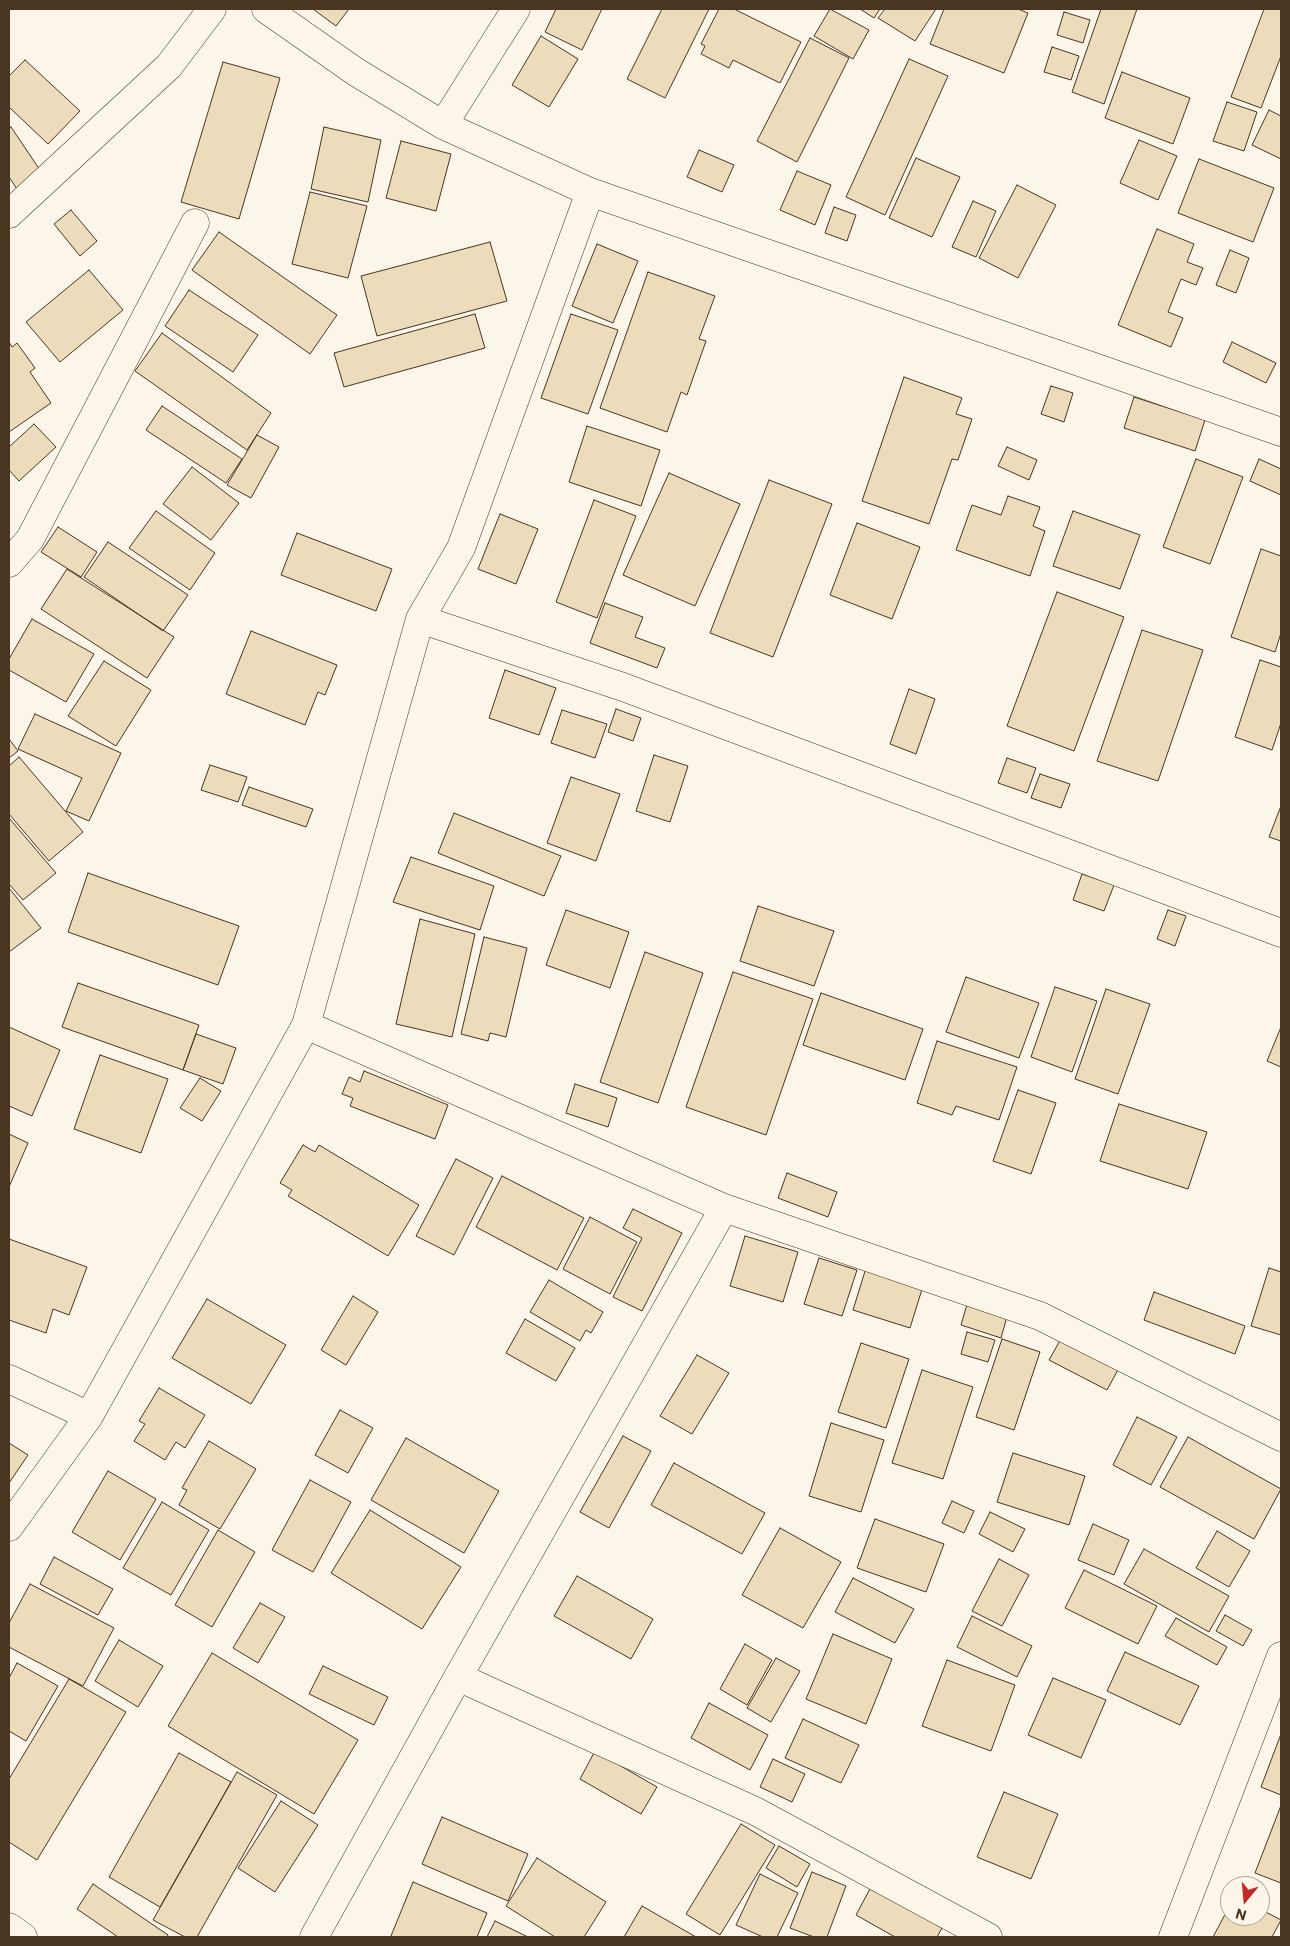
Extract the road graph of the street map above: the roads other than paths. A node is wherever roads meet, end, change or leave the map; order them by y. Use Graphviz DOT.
graph roads {
  1 [pos="212,9"];
  2 [pos="266,9"];
  3 [pos="516,9"];
  4 [pos="443,125"];
  5 [pos="590,192"];
  6 [pos="9,214"];
  7 [pos="195,223"];
  8 [pos="1281,432"];
  9 [pos="9,563"];
  10 [pos="420,619"];
  11 [pos="1281,933"];
  12 [pos="306,1025"];
  13 [pos="724,1208"];
  14 [pos="9,1379"];
  15 [pos="89,1416"];
  16 [pos="1281,1436"];
  17 [pos="9,1527"];
  18 [pos="1281,1656"];
  19 [pos="458,1677"];
  20 [pos="9,1927"];
  21 [pos="23,1937"];
  22 [pos="314,1937"];
  23 [pos="988,1937"];
  24 [pos="1173,1937"];
  1 -- 6 [label="street"];
  2 -- 4 [label="street"];
  3 -- 4 [label="street"];
  4 -- 5 [label="street"];
  5 -- 8 [label="street"];
  5 -- 10 [label="street"];
  7 -- 9 [label="street"];
  10 -- 11 [label="street"];
  10 -- 12 [label="street"];
  12 -- 13 [label="street"];
  12 -- 15 [label="street"];
  13 -- 16 [label="street"];
  13 -- 19 [label="street"];
  14 -- 15 [label="street"];
  15 -- 17 [label="street"];
  18 -- 24 [label="street"];
  19 -- 22 [label="street"];
  19 -- 23 [label="street"];
  20 -- 21 [label="street"];
}
